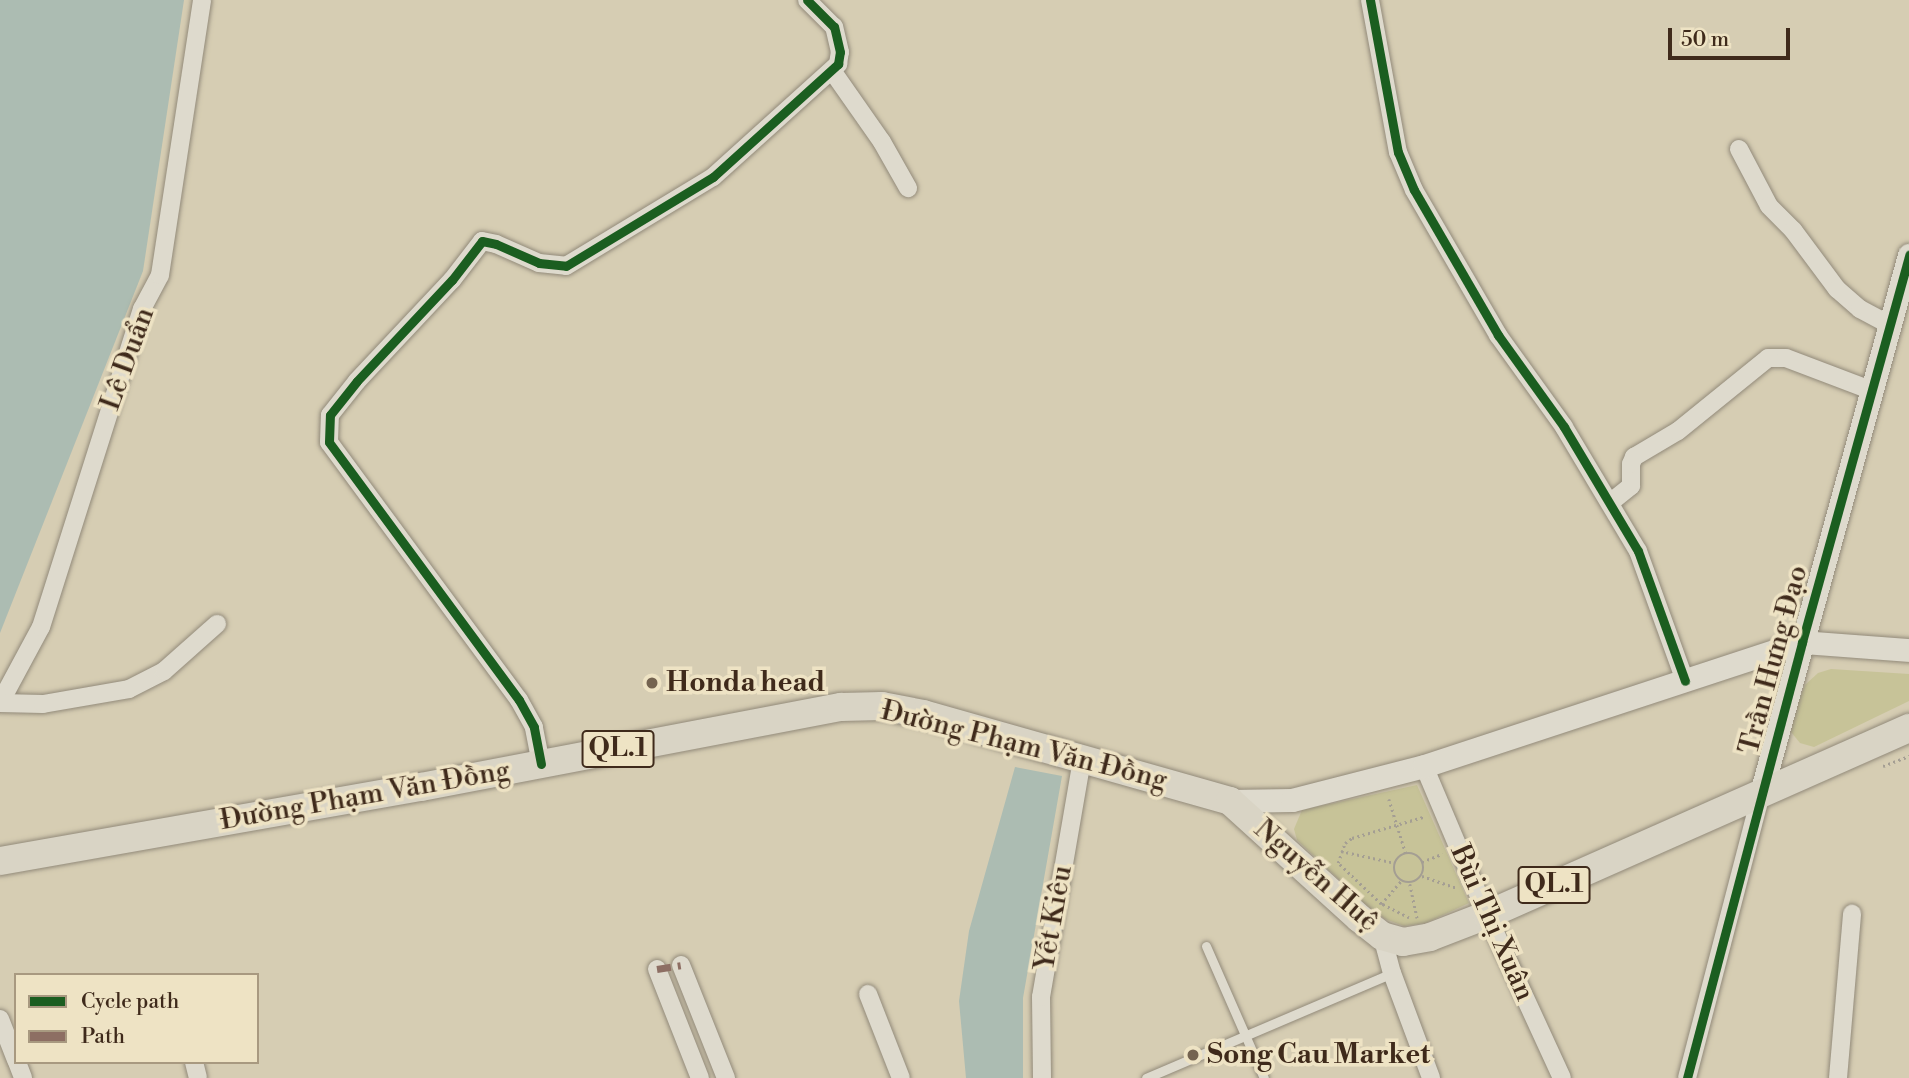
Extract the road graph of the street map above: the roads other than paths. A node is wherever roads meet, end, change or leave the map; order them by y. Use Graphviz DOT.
graph roads {
  1 [pos="202,0"];
  2 [pos="807,0"];
  3 [pos="1370,0"];
  4 [pos="833,72"];
  5 [pos="1739,149"];
  6 [pos="908,188"];
  7 [pos="1909,255"];
  8 [pos="1890,325"];
  9 [pos="1873,391"];
  10 [pos="1611,502"];
  11 [pos="217,624"];
  12 [pos="1802,642"];
  13 [pos="1909,650"];
  14 [pos="1685,681"];
  15 [pos="0,703"];
  16 [pos="1909,728"];
  17 [pos="1082,759"];
  18 [pos="541,764"];
  19 [pos="1424,766"];
  20 [pos="1761,793"];
  21 [pos="1230,800"];
  22 [pos="0,861"];
  23 [pos="1852,914"];
  24 [pos="1487,915"];
  25 [pos="1382,936"];
  26 [pos="1206,946"];
  27 [pos="681,965"];
  28 [pos="657,970"];
  29 [pos="1392,973"];
  30 [pos="868,994"];
  31 [pos="0,1019"];
  32 [pos="11,1035"];
  33 [pos="1245,1035"];
  34 [pos="699,1078"];
  35 [pos="726,1078"];
  36 [pos="901,1078"];
  37 [pos="1042,1078"];
  38 [pos="1146,1078"];
  39 [pos="1264,1078"];
  40 [pos="1431,1078"];
  41 [pos="1562,1078"];
  42 [pos="1687,1078"];
  43 [pos="1838,1078"];
  1 -- 15 [label="street, Lê Duẩn"];
  2 -- 4 [label="street"];
  3 -- 10 [label="street"];
  4 -- 6 [label="street"];
  4 -- 18 [label="street"];
  5 -- 8 [label="street"];
  7 -- 8 [label="street, Trần Hưng Đạo"];
  8 -- 9 [label="street, Trần Hưng Đạo"];
  9 -- 10 [label="street"];
  9 -- 12 [label="street, Trần Hưng Đạo"];
  10 -- 14 [label="street"];
  11 -- 15 [label="street"];
  12 -- 13 [label="street, Đường Phạm Văn Đồng"];
  12 -- 14 [label="street, Đường Phạm Văn Đồng"];
  12 -- 20 [label="street, Trần Hưng Đạo"];
  14 -- 19 [label="street, Đường Phạm Văn Đồng"];
  16 -- 20 [label="main road, Nguyễn Huệ / QL.1"];
  17 -- 18 [label="main road, Đường Phạm Văn Đồng / QL.1"];
  17 -- 21 [label="main road, Đường Phạm Văn Đồng / QL.1"];
  17 -- 37 [label="street, Yết Kiêu"];
  18 -- 22 [label="main road, Đường Phạm Văn Đồng / QL.1"];
  19 -- 21 [label="street, Đường Phạm Văn Đồng"];
  19 -- 24 [label="street, Bùi Thị Xuân"];
  20 -- 24 [label="main road, Nguyễn Huệ / QL.1"];
  20 -- 42 [label="street, Trần Hưng Đạo"];
  21 -- 25 [label="main road, Nguyễn Huệ / QL.1"];
  23 -- 43 [label="street"];
  24 -- 25 [label="main road, Nguyễn Huệ / QL.1"];
  24 -- 41 [label="street, Bùi Thị Xuân"];
  25 -- 29 [label="street"];
  26 -- 33 [label="lane"];
  27 -- 35 [label="street"];
  28 -- 34 [label="street"];
  29 -- 33 [label="lane"];
  29 -- 40 [label="street"];
  30 -- 36 [label="street"];
  31 -- 32 [label="street"];
  33 -- 38 [label="lane"];
  33 -- 39 [label="lane"];
}
